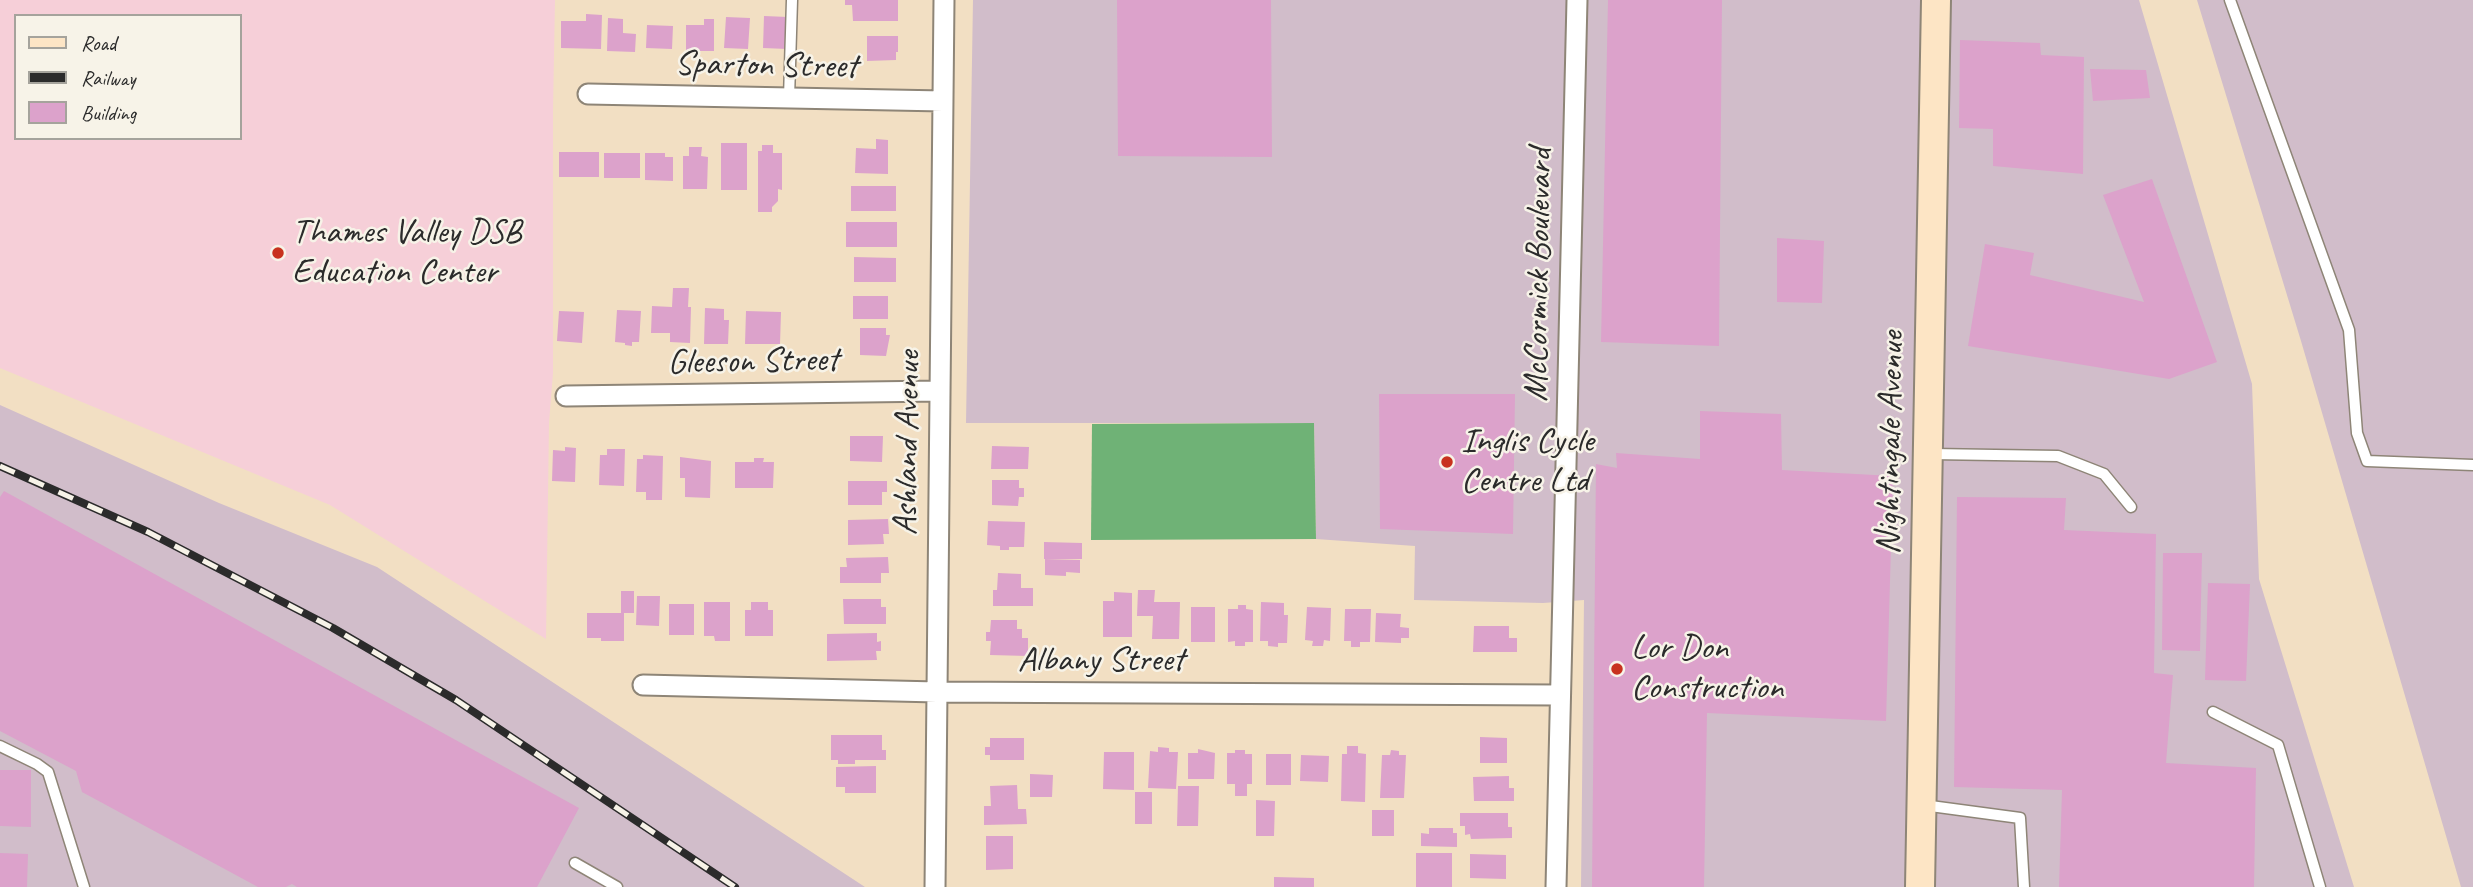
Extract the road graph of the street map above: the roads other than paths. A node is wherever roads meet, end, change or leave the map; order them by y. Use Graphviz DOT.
graph roads {
  1 [pos="792,0"];
  2 [pos="944,0"];
  3 [pos="1577,0"];
  4 [pos="1936,0"];
  5 [pos="2230,0"];
  6 [pos="589,94"];
  7 [pos="789,98"];
  8 [pos="943,101"];
  9 [pos="940,391"];
  10 [pos="566,396"];
  11 [pos="1928,454"];
  12 [pos="2473,465"];
  13 [pos="2131,507"];
  14 [pos="643,685"];
  15 [pos="937,692"];
  16 [pos="1559,695"];
  17 [pos="2213,712"];
  18 [pos="0,746"];
  19 [pos="1922,805"];
  20 [pos="575,863"];
  21 [pos="84,887"];
  22 [pos="617,887"];
  23 [pos="934,887"];
  24 [pos="1556,887"];
  25 [pos="1920,887"];
  26 [pos="2024,887"];
  27 [pos="2320,887"];
  1 -- 7 [label="lane"];
  2 -- 8 [label="street, Ashland Avenue"];
  3 -- 16 [label="street, McCormick Boulevard"];
  4 -- 11 [label="street, Nightingale Avenue"];
  5 -- 12 [label="lane"];
  6 -- 7 [label="street, Sparton Street"];
  7 -- 8 [label="street, Sparton Street"];
  8 -- 9 [label="street, Ashland Avenue"];
  9 -- 10 [label="street, Gleeson Street"];
  9 -- 15 [label="street, Ashland Avenue"];
  11 -- 13 [label="lane"];
  11 -- 19 [label="street, Nightingale Avenue"];
  14 -- 15 [label="street, Albany Street"];
  15 -- 16 [label="street, Albany Street"];
  15 -- 23 [label="street, Ashland Avenue"];
  16 -- 24 [label="street, McCormick Boulevard"];
  17 -- 27 [label="lane"];
  18 -- 21 [label="lane"];
  19 -- 25 [label="street, Nightingale Avenue"];
  19 -- 26 [label="lane"];
  20 -- 22 [label="lane"];
}
